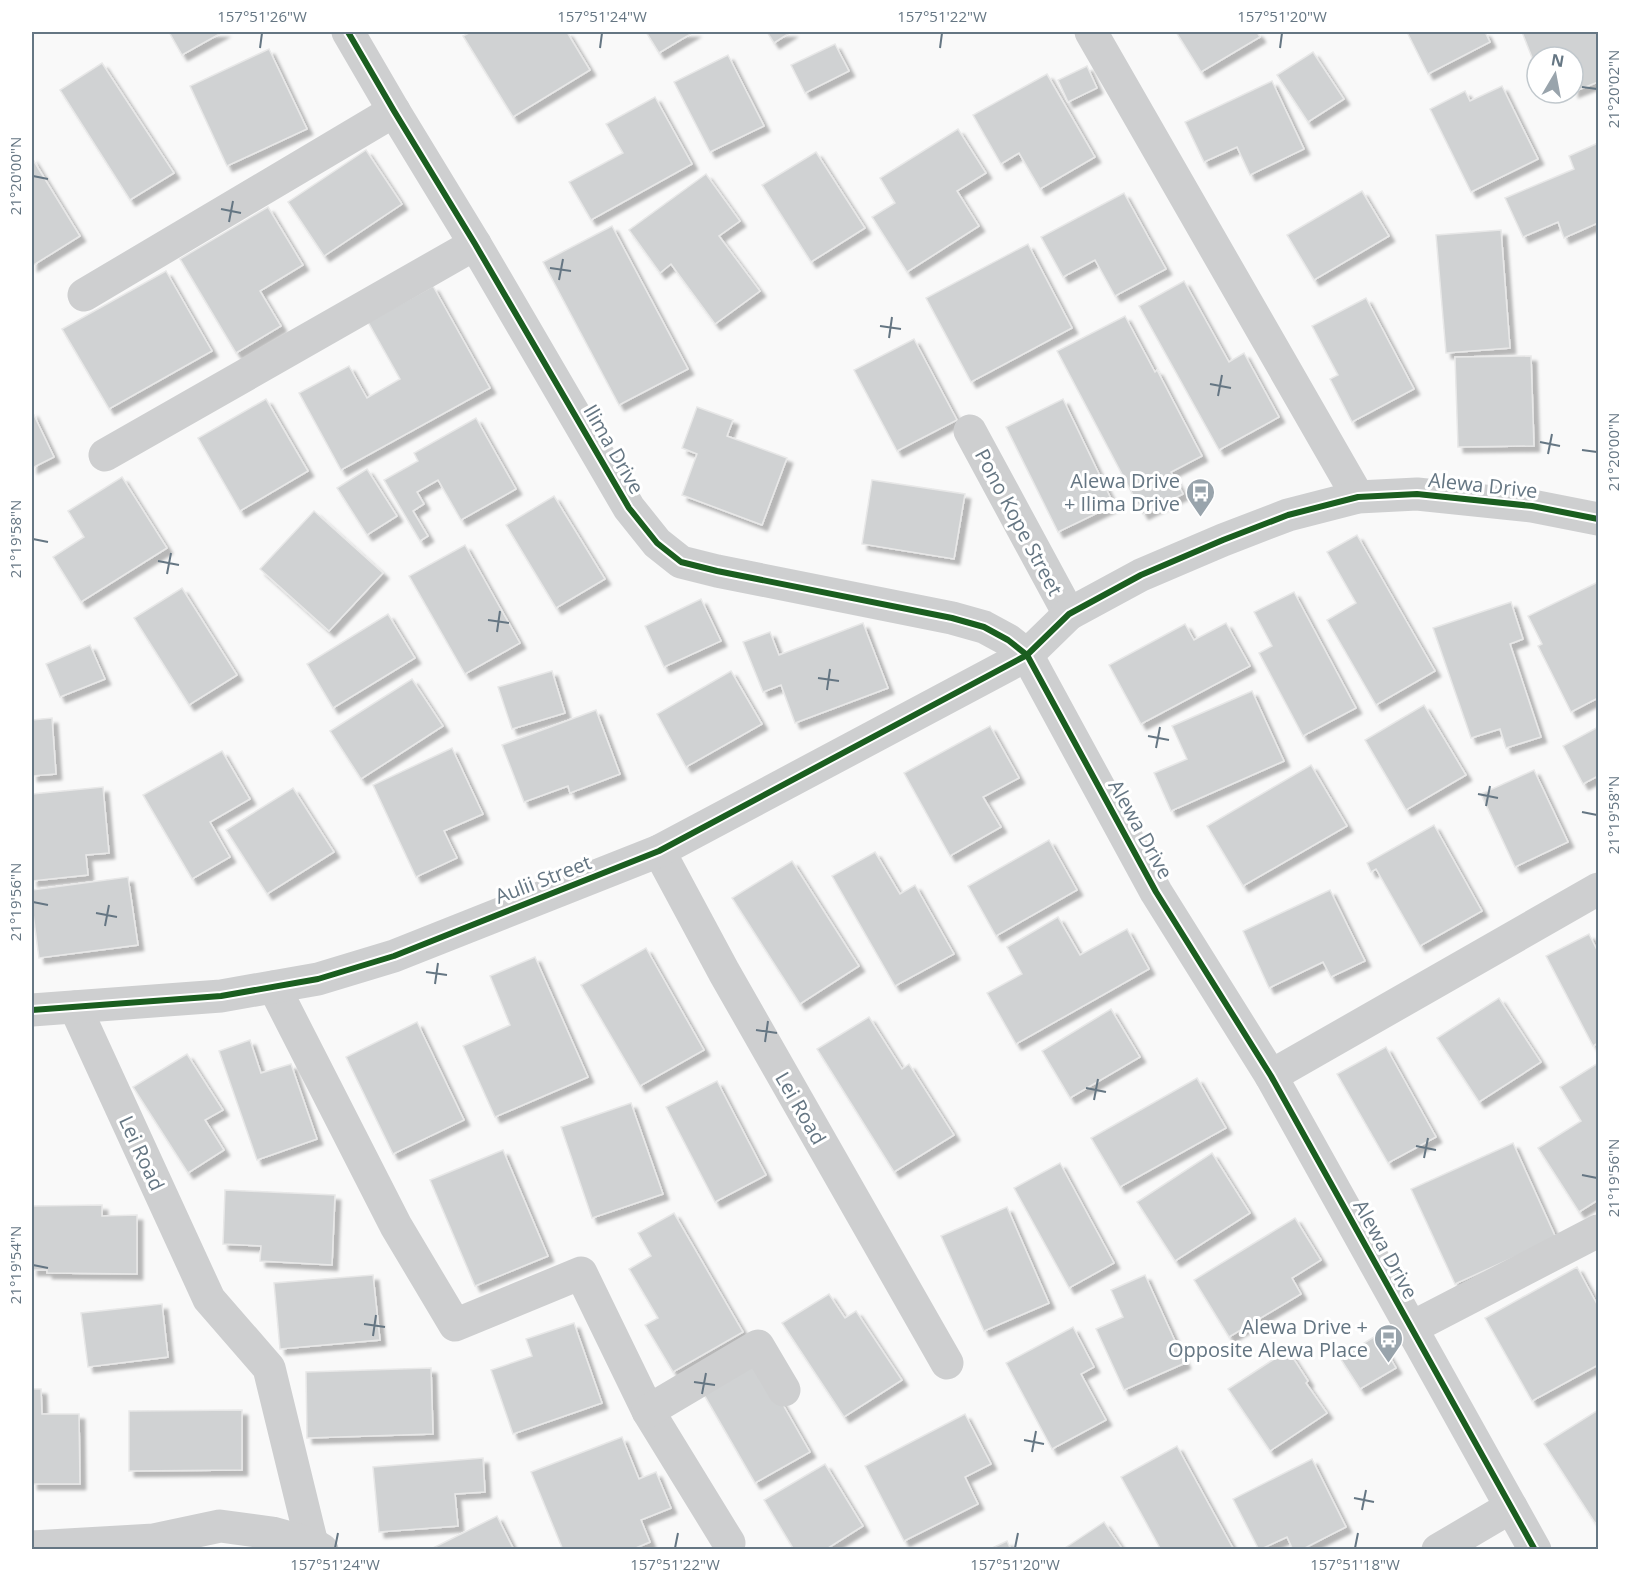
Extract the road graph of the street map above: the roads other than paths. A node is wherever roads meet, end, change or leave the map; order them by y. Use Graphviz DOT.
graph roads {
  1 [pos="348,32"];
  2 [pos="1091,32"];
  3 [pos="394,111"];
  4 [pos="475,244"];
  5 [pos="84,295"];
  6 [pos="970,431"];
  7 [pos="105,455"];
  8 [pos="1358,496"];
  9 [pos="1599,519"];
  10 [pos="1069,614"];
  11 [pos="1028,655"];
  12 [pos="659,851"];
  13 [pos="1599,889"];
  14 [pos="274,987"];
  15 [pos="75,1006"];
  16 [pos="32,1010"];
  17 [pos="1271,1076"];
  18 [pos="1599,1231"];
  19 [pos="1411,1328"];
  20 [pos="947,1363"];
  21 [pos="784,1390"];
  22 [pos="648,1411"];
  23 [pos="1511,1507"];
  24 [pos="729,1542"];
  25 [pos="32,1547"];
  26 [pos="317,1547"];
  27 [pos="1438,1550"];
  28 [pos="1535,1550"];
  1 -- 3 [label="street, Ilima Drive"];
  2 -- 8 [label="street"];
  3 -- 4 [label="street, Ilima Drive"];
  3 -- 5 [label="street"];
  4 -- 7 [label="street"];
  4 -- 11 [label="street, Ilima Drive"];
  6 -- 10 [label="street, Pono Kope Street"];
  8 -- 9 [label="street, Alewa Drive"];
  8 -- 10 [label="street, Alewa Drive"];
  10 -- 11 [label="street, Alewa Drive"];
  11 -- 12 [label="street, Aulii Street"];
  11 -- 17 [label="street, Alewa Drive"];
  12 -- 14 [label="street, Aulii Street"];
  12 -- 20 [label="street, Lei Road"];
  13 -- 17 [label="street"];
  14 -- 15 [label="street, Aulii Street"];
  14 -- 22 [label="street"];
  15 -- 16 [label="street, Aulii Street"];
  15 -- 26 [label="street, Lei Road"];
  17 -- 19 [label="street, Alewa Drive"];
  18 -- 19 [label="street"];
  19 -- 23 [label="street, Alewa Drive"];
  21 -- 22 [label="street"];
  22 -- 24 [label="street"];
  23 -- 27 [label="street"];
  23 -- 28 [label="street, Alewa Drive"];
  25 -- 26 [label="street"];
}
